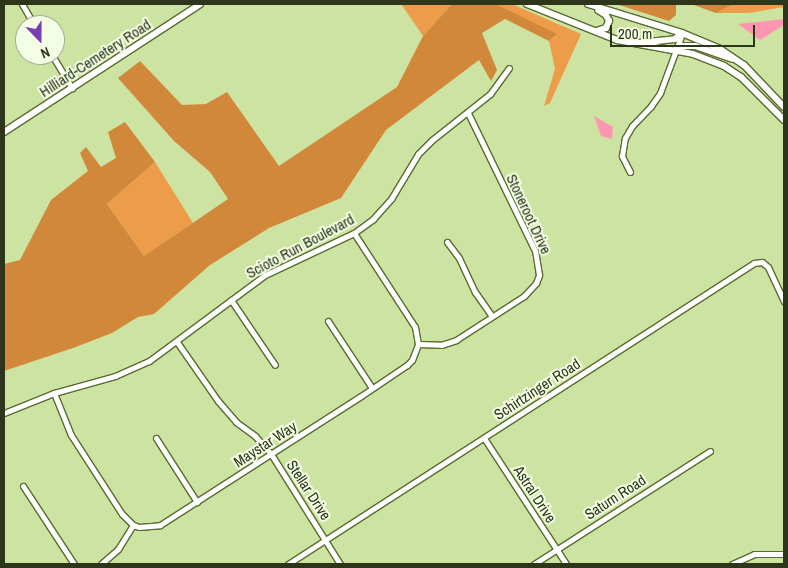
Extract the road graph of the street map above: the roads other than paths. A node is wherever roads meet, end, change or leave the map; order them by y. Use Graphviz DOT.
graph roads {
  1 [pos="22,4"];
  2 [pos="200,4"];
  3 [pos="527,4"];
  4 [pos="587,4"];
  5 [pos="28,15"];
  6 [pos="595,31"];
  7 [pos="682,33"];
  8 [pos="632,44"];
  9 [pos="675,50"];
  10 [pos="736,59"];
  11 [pos="58,65"];
  12 [pos="509,68"];
  13 [pos="72,88"];
  14 [pos="784,107"];
  15 [pos="468,113"];
  16 [pos="784,120"];
  17 [pos="4,132"];
  18 [pos="630,172"];
  19 [pos="354,233"];
  20 [pos="447,242"];
  21 [pos="783,297"];
  22 [pos="231,300"];
  23 [pos="492,316"];
  24 [pos="328,321"];
  25 [pos="178,342"];
  26 [pos="418,344"];
  27 [pos="276,364"];
  28 [pos="372,388"];
  29 [pos="54,393"];
  30 [pos="4,413"];
  31 [pos="156,438"];
  32 [pos="484,438"];
  33 [pos="710,451"];
  34 [pos="271,454"];
  35 [pos="23,486"];
  36 [pos="197,502"];
  37 [pos="132,525"];
  38 [pos="326,540"];
  39 [pos="556,550"];
  40 [pos="784,554"];
  41 [pos="74,564"];
  42 [pos="101,564"];
  43 [pos="288,564"];
  44 [pos="340,564"];
  45 [pos="534,564"];
  46 [pos="566,564"];
  47 [pos="732,564"];
  1 -- 5 [label="street"];
  2 -- 13 [label="main road, Hilliard-Cemetery Road"];
  3 -- 6 [label="main road"];
  4 -- 6 [label="main road"];
  4 -- 7 [label="main road"];
  6 -- 8 [label="main road"];
  7 -- 8 [label="main road"];
  7 -- 9 [label="street"];
  7 -- 10 [label="main road"];
  8 -- 9 [label="main road"];
  9 -- 10 [label="main road"];
  9 -- 16 [label="main road"];
  9 -- 18 [label="street"];
  10 -- 14 [label="main road"];
  11 -- 13 [label="street"];
  12 -- 15 [label="street, Scioto Run Boulevard"];
  13 -- 17 [label="main road, Hilliard-Cemetery Road"];
  15 -- 19 [label="street, Scioto Run Boulevard"];
  15 -- 23 [label="street, Stoneroot Drive"];
  19 -- 22 [label="street, Scioto Run Boulevard"];
  19 -- 26 [label="street"];
  20 -- 23 [label="street"];
  21 -- 32 [label="street, Schirtzinger Road"];
  22 -- 25 [label="street, Scioto Run Boulevard"];
  22 -- 27 [label="street"];
  23 -- 26 [label="street, Stoneroot Drive"];
  24 -- 28 [label="street"];
  25 -- 29 [label="street, Scioto Run Boulevard"];
  25 -- 34 [label="street, Stellar Drive"];
  26 -- 28 [label="street, Maystar Way"];
  28 -- 34 [label="street, Maystar Way"];
  29 -- 30 [label="street, Scioto Run Boulevard"];
  29 -- 37 [label="street"];
  31 -- 36 [label="street"];
  32 -- 38 [label="street, Schirtzinger Road"];
  32 -- 39 [label="street, Astral Drive"];
  33 -- 39 [label="street, Saturn Road"];
  34 -- 36 [label="street, Maystar Way"];
  34 -- 38 [label="street, Stellar Drive"];
  35 -- 41 [label="street"];
  36 -- 37 [label="street, Maystar Way"];
  37 -- 42 [label="street"];
  38 -- 43 [label="street, Schirtzinger Road"];
  38 -- 44 [label="street, Stellar Drive"];
  39 -- 45 [label="street, Saturn Road"];
  39 -- 46 [label="street, Astral Drive"];
  40 -- 47 [label="street"];
}
